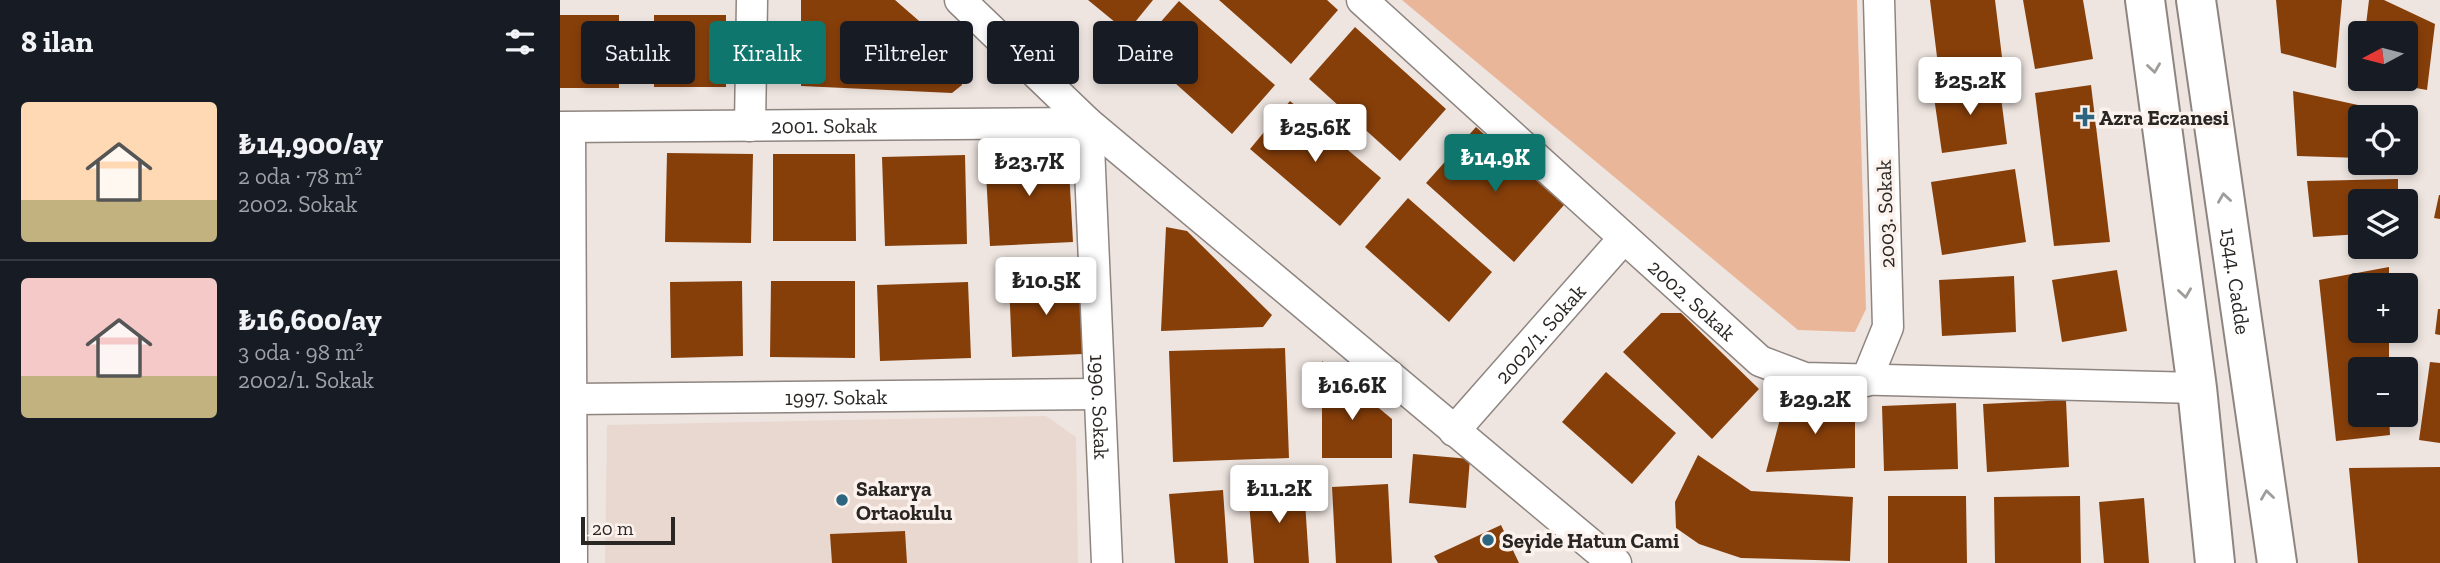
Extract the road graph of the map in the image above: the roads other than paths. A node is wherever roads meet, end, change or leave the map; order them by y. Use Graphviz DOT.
graph roads {
  1 [pos="752,0"];
  2 [pos="960,0"];
  3 [pos="1362,0"];
  4 [pos="1880,0"];
  5 [pos="2145,0"];
  6 [pos="2196,0"];
  7 [pos="1088,123"];
  8 [pos="750,126"];
  9 [pos="565,128"];
  10 [pos="1624,238"];
  11 [pos="1866,380"];
  12 [pos="2197,388"];
  13 [pos="1099,394"];
  14 [pos="572,399"];
  15 [pos="1454,431"];
  16 [pos="572,563"];
  17 [pos="1107,563"];
  18 [pos="1616,563"];
  19 [pos="2215,563"];
  20 [pos="2277,563"];
  1 -- 8 [label="street"];
  2 -- 7 [label="street"];
  3 -- 10 [label="street, 2002. Sokak"];
  4 -- 11 [label="street, 2003. Sokak"];
  5 -- 12 [label="main road, one-way"];
  20 -- 6 [label="main road, 1544. Cadde, one-way"];
  7 -- 8 [label="street, 2001. Sokak"];
  7 -- 13 [label="street, 1990. Sokak"];
  7 -- 15 [label="street"];
  8 -- 9 [label="street, 2001. Sokak"];
  9 -- 14 [label="street"];
  10 -- 11 [label="street, 2002. Sokak"];
  10 -- 15 [label="street, 2002/1. Sokak"];
  11 -- 12 [label="street, 2002. Sokak"];
  12 -- 19 [label="main road"];
  13 -- 14 [label="street, 1997. Sokak"];
  13 -- 17 [label="street, 1990. Sokak"];
  14 -- 16 [label="street"];
  15 -- 18 [label="street"];
}
